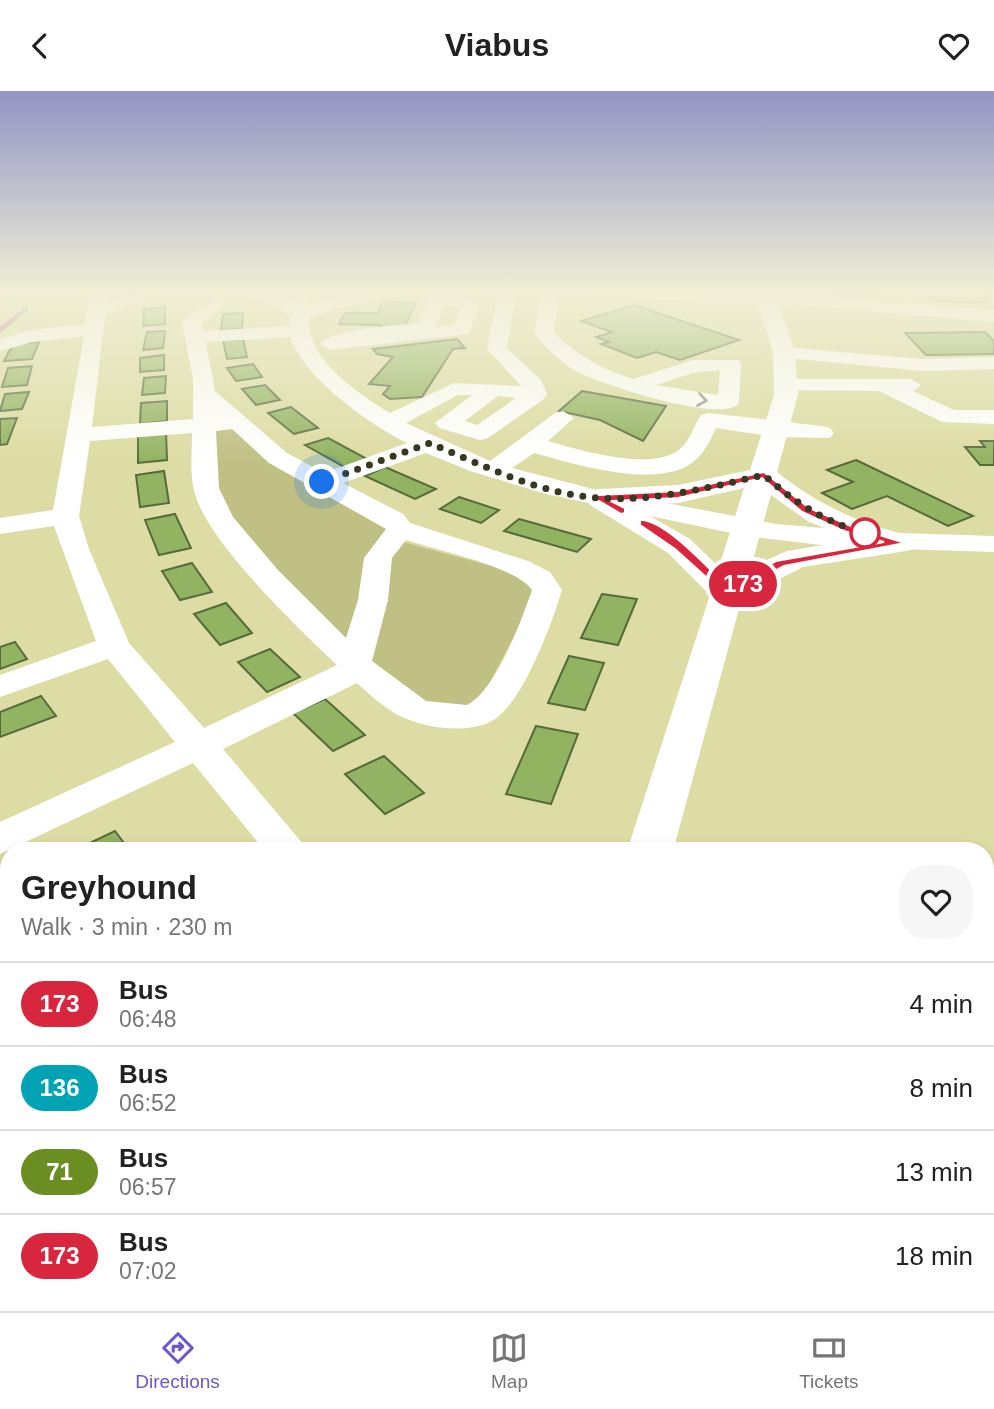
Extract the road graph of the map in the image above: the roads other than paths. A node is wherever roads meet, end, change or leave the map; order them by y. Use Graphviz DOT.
graph roads {
  1 [pos="92,349"];
  2 [pos="198,349"];
  3 [pos="306,349"];
  4 [pos="497,349"];
  5 [pos="556,349"];
  6 [pos="769,349"];
  7 [pos="908,349"];
  8 [pos="994,363"];
  9 [pos="922,365"];
  10 [pos="770,380"];
  11 [pos="994,384"];
  12 [pos="635,386"];
  13 [pos="491,389"];
  14 [pos="205,393"];
  15 [pos="536,394"];
  16 [pos="886,400"];
  17 [pos="856,407"];
  18 [pos="993,417"];
  19 [pos="563,418"];
  20 [pos="390,422"];
  21 [pos="235,423"];
  22 [pos="205,425"];
  23 [pos="822,433"];
  24 [pos="81,435"];
  25 [pos="430,443"];
  26 [pos="530,444"];
  27 [pos="493,470"];
  28 [pos="764,475"];
  29 [pos="322,482"];
  30 [pos="599,498"];
  31 [pos="65,516"];
  32 [pos="0,526"];
  33 [pos="400,529"];
  34 [pos="748,529"];
  35 [pos="900,543"];
  36 [pos="994,544"];
  37 [pos="727,593"];
  38 [pos="114,646"];
  39 [pos="355,663"];
  40 [pos="0,687"];
  41 [pos="198,745"];
  42 [pos="0,839"];
  43 [pos="281,842"];
  44 [pos="648,842"];
  1 -- 24 [label="street"];
  2 -- 14 [label="street"];
  3 -- 20 [label="street"];
  4 -- 15 [label="street"];
  5 -- 12 [label="street"];
  6 -- 10 [label="main road"];
  7 -- 9 [label="street"];
  8 -- 9 [label="street"];
  9 -- 10 [label="street"];
  10 -- 12 [label="street"];
  12 -- 10 [label="street, one-way"];
  10 -- 16 [label="street"];
  10 -- 17 [label="street"];
  10 -- 23 [label="street"];
  10 -- 26 [label="street"];
  10 -- 28 [label="main road"];
  11 -- 16 [label="street"];
  13 -- 15 [label="street"];
  13 -- 15 [label="street"];
  13 -- 20 [label="street"];
  14 -- 21 [label="street"];
  14 -- 22 [label="street"];
  16 -- 18 [label="street"];
  19 -- 26 [label="street"];
  20 -- 25 [label="street"];
  21 -- 22 [label="street"];
  21 -- 29 [label="street"];
  22 -- 24 [label="street"];
  22 -- 39 [label="street"];
  24 -- 31 [label="street"];
  25 -- 27 [label="street"];
  25 -- 29 [label="street"];
  26 -- 27 [label="street"];
  27 -- 30 [label="street"];
  28 -- 30 [label="main road"];
  28 -- 34 [label="main road"];
  28 -- 35 [label="main road"];
  29 -- 33 [label="street"];
  30 -- 34 [label="street"];
  30 -- 37 [label="main road"];
  31 -- 32 [label="street"];
  31 -- 38 [label="street"];
  33 -- 39 [label="street"];
  33 -- 39 [label="street"];
  34 -- 35 [label="street"];
  34 -- 37 [label="main road"];
  35 -- 36 [label="street"];
  35 -- 37 [label="main road"];
  37 -- 44 [label="main road"];
  38 -- 40 [label="street"];
  38 -- 41 [label="street"];
  39 -- 41 [label="street"];
  41 -- 42 [label="street"];
  41 -- 43 [label="street"];
}
